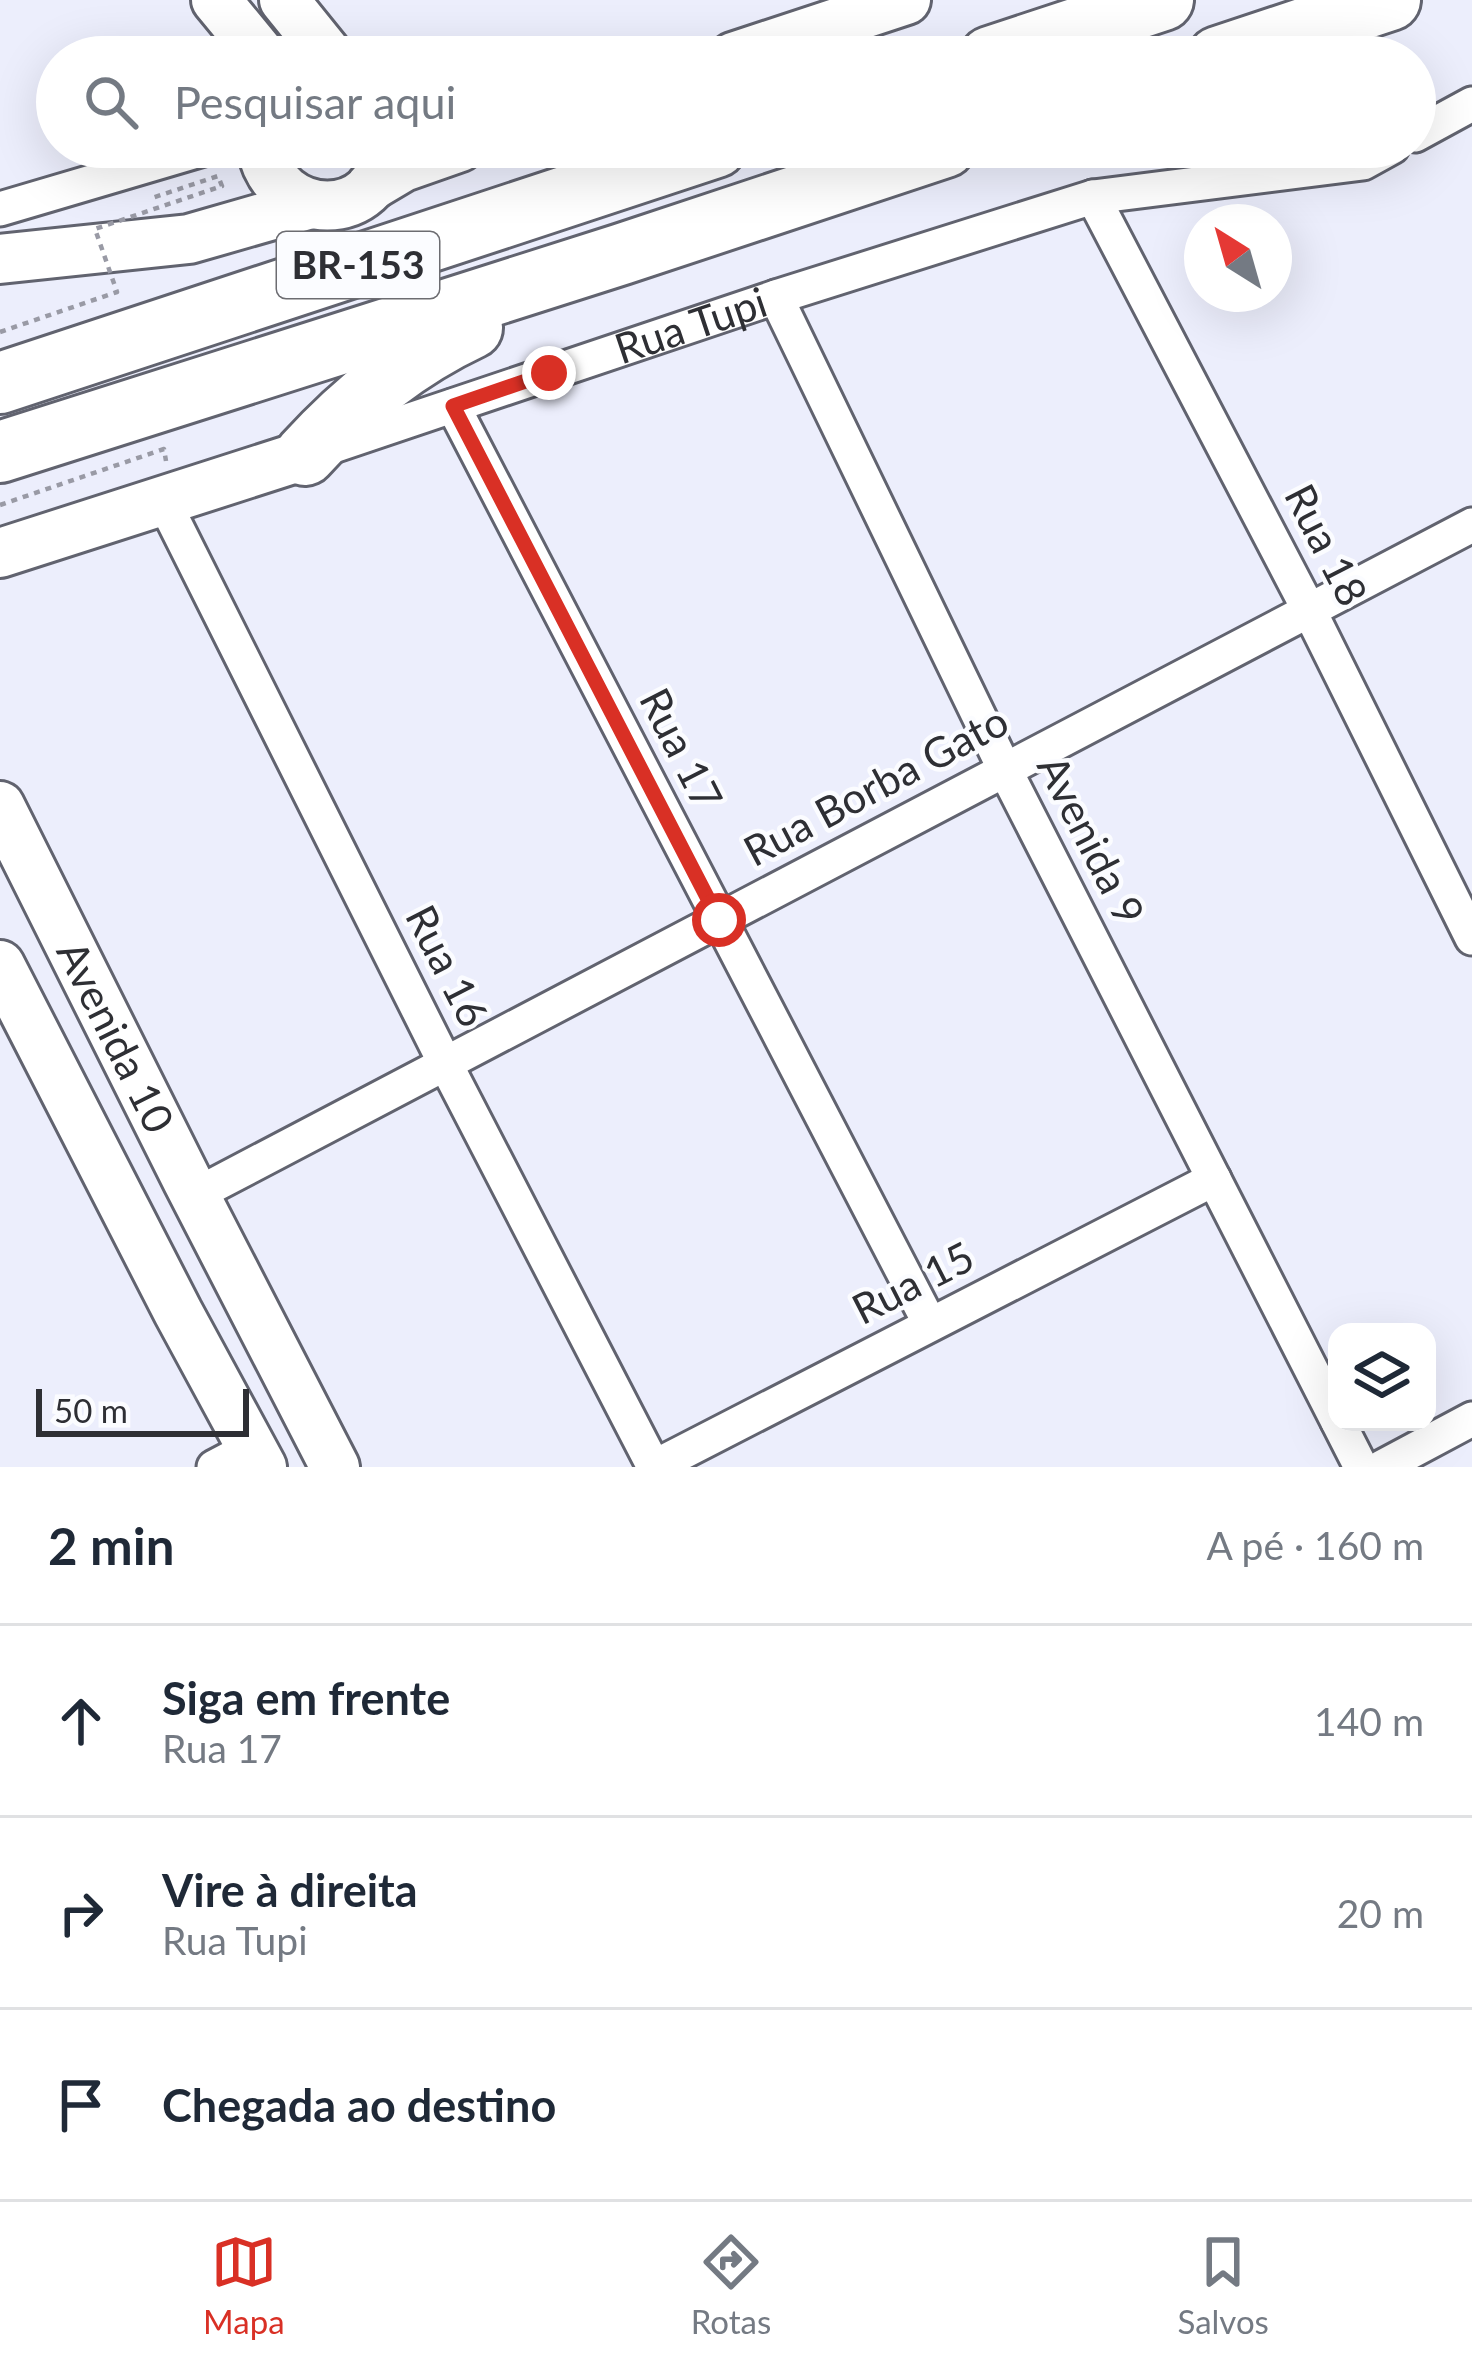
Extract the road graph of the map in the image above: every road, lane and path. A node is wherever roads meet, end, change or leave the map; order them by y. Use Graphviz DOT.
graph roads {
  1 [pos="216,0"];
  2 [pos="284,0"];
  3 [pos="906,0"];
  4 [pos="1163,0"];
  5 [pos="1390,0"];
  6 [pos="246,36"];
  7 [pos="313,36"];
  8 [pos="797,36"];
  9 [pos="1054,36"];
  10 [pos="1281,36"];
  11 [pos="1472,104"];
  12 [pos="1436,124"];
  13 [pos="138,168"];
  14 [pos="272,168"];
  15 [pos="377,168"];
  16 [pos="652,168"];
  17 [pos="882,168"];
  18 [pos="1323,168"];
  19 [pos="1093,197"];
  20 [pos="149,199"];
  21 [pos="0,209"];
  22 [pos="622,254"];
  23 [pos="0,259"];
  24 [pos="776,297"];
  25 [pos="0,332"];
  26 [pos="0,382"];
  27 [pos="453,406"];
  28 [pos="0,452"];
  29 [pos="305,455"];
  30 [pos="156,484"];
  31 [pos="0,505"];
  32 [pos="1472,525"];
  33 [pos="0,553"];
  34 [pos="1310,610"];
  35 [pos="1005,770"];
  36 [pos="0,806"];
  37 [pos="0,876"];
  38 [pos="719,920"];
  39 [pos="1472,938"];
  40 [pos="0,965"];
  41 [pos="445,1063"];
  42 [pos="127,1135"];
  43 [pos="1214,1179"];
  44 [pos="194,1195"];
  45 [pos="231,1264"];
  46 [pos="178,1312"];
  47 [pos="930,1324"];
  48 [pos="1328,1401"];
  49 [pos="1472,1419"];
  50 [pos="1343,1431"];
  51 [pos="243,1460"];
  52 [pos="335,1467"];
  53 [pos="654,1467"];
  54 [pos="1361,1467"];
  55 [pos="1382,1467"];
  1 -- 6 [label="street"];
  2 -- 7 [label="street"];
  3 -- 8 [label="street"];
  4 -- 9 [label="highway"];
  5 -- 10 [label="highway"];
  11 -- 12 [label="street"];
  13 -- 21 [label="street"];
  14 -- 15 [label="street"];
  14 -- 23 [label="street"];
  16 -- 26 [label="highway, BR-153"];
  17 -- 22 [label="highway, BR-153"];
  18 -- 19 [label="street, Rua Tupi"];
  19 -- 24 [label="street, Rua Tupi"];
  19 -- 34 [label="street, Rua 18"];
  20 -- 25 [label="path, bridge"];
  22 -- 28 [label="highway, BR-153"];
  22 -- 29 [label="highway"];
  24 -- 27 [label="street, Rua Tupi"];
  24 -- 35 [label="street, Avenida 9"];
  27 -- 29 [label="street, Rua Tupi"];
  27 -- 38 [label="street, Rua 17"];
  29 -- 30 [label="street, Rua Tupi"];
  30 -- 31 [label="path"];
  30 -- 33 [label="street, Rua Tupi"];
  30 -- 41 [label="street, Rua 16"];
  32 -- 34 [label="street, Rua Borba Gato"];
  34 -- 35 [label="street, Rua Borba Gato"];
  34 -- 39 [label="street, Rua 18"];
  35 -- 38 [label="street, Rua Borba Gato"];
  35 -- 43 [label="street, Avenida 9"];
  36 -- 44 [label="street, Avenida 10"];
  37 -- 42 [label="street, Avenida 10"];
  38 -- 41 [label="street, Rua Borba Gato"];
  38 -- 47 [label="street, Rua 17"];
  40 -- 46 [label="street, Avenida 10"];
  41 -- 44 [label="street, Rua Borba Gato"];
  41 -- 53 [label="street, Rua 16"];
  42 -- 45 [label="street, Avenida 10"];
  42 -- 46 [label="street, Avenida 10"];
  43 -- 47 [label="street, Rua 15"];
  43 -- 48 [label="street, Avenida 9"];
  44 -- 45 [label="street, Avenida 10"];
  45 -- 52 [label="street, Avenida 10"];
  46 -- 51 [label="street, Avenida 10"];
  47 -- 53 [label="street, Rua 15"];
  49 -- 55 [label="street"];
  50 -- 54 [label="street, Avenida 9"];
}
